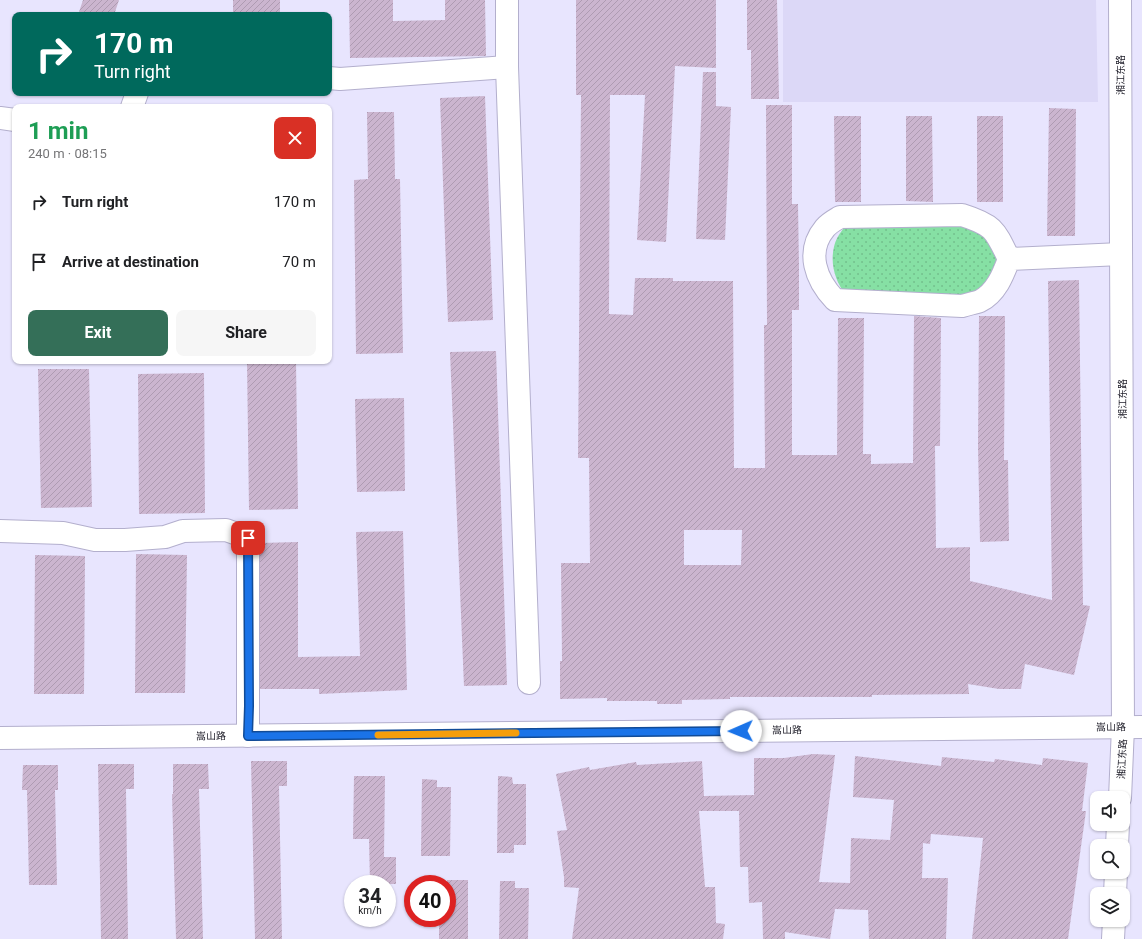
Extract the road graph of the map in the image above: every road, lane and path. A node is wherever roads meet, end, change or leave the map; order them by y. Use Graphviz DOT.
graph roads {
  1 [pos="507,0"];
  2 [pos="1120,0"];
  3 [pos="507,68"];
  4 [pos="332,78"];
  5 [pos="0,118"];
  6 [pos="12,120"];
  7 [pos="1121,254"];
  8 [pos="1009,259"];
  9 [pos="0,531"];
  10 [pos="529,684"];
  11 [pos="1133,727"];
  12 [pos="248,736"];
  13 [pos="0,738"];
  14 [pos="1121,791"];
  15 [pos="1114,927"];
  16 [pos="1113,939"];
  1 -- 3 [label="street"];
  2 -- 7 [label="street, 湘江东路"];
  3 -- 4 [label="street"];
  3 -- 10 [label="street"];
  5 -- 6 [label="street"];
  7 -- 8 [label="street"];
  7 -- 11 [label="street, 湘江东路"];
  8 -- 8 [label="street"];
  9 -- 12 [label="street"];
  11 -- 12 [label="street, 嵩山路"];
  11 -- 14 [label="street, 湘江东路"];
  12 -- 13 [label="street, 嵩山路"];
  15 -- 16 [label="street"];
}
